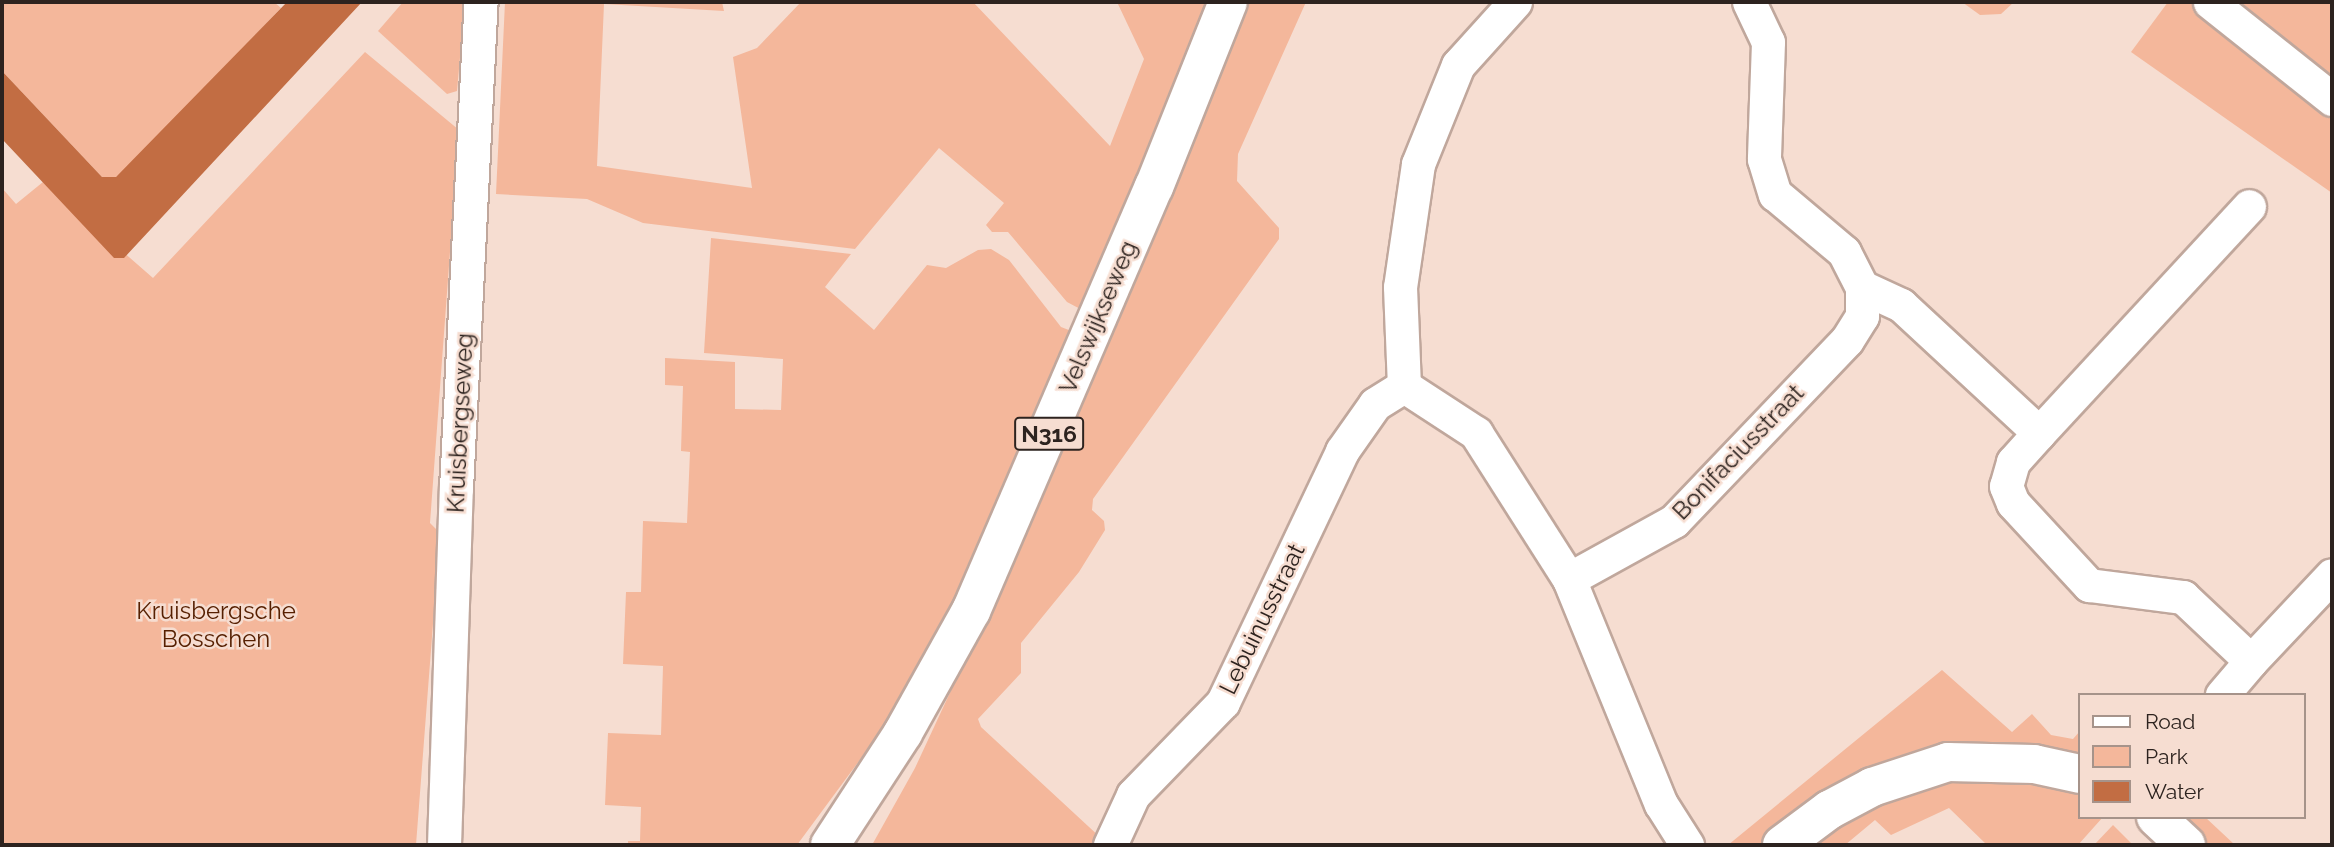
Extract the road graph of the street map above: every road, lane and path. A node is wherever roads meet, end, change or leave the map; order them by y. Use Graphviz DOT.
graph roads {
  1 [pos="481,2"];
  2 [pos="1228,2"];
  3 [pos="1515,2"];
  4 [pos="1749,2"];
  5 [pos="2210,2"];
  6 [pos="2332,99"];
  7 [pos="2249,206"];
  8 [pos="1862,287"];
  9 [pos="1404,386"];
  10 [pos="2039,433"];
  11 [pos="2332,575"];
  12 [pos="1570,579"];
  13 [pos="2252,661"];
  14 [pos="2224,693"];
  15 [pos="2078,774"];
  16 [pos="2158,819"];
  17 [pos="444,845"];
  18 [pos="830,845"];
  19 [pos="1110,845"];
  20 [pos="1687,845"];
  21 [pos="1782,845"];
  22 [pos="2186,845"];
  1 -- 17 [label="street, Kruisbergseweg"];
  2 -- 18 [label="main road, Velswijkseweg / N316"];
  3 -- 9 [label="street"];
  4 -- 8 [label="street"];
  5 -- 6 [label="street"];
  7 -- 10 [label="street"];
  8 -- 10 [label="street"];
  8 -- 12 [label="street, Bonifaciusstraat"];
  9 -- 12 [label="street"];
  9 -- 19 [label="street, Lebuinusstraat"];
  10 -- 13 [label="street"];
  11 -- 13 [label="street"];
  12 -- 20 [label="street"];
  13 -- 14 [label="street"];
  15 -- 21 [label="main road"];
  16 -- 22 [label="main road"];
}
